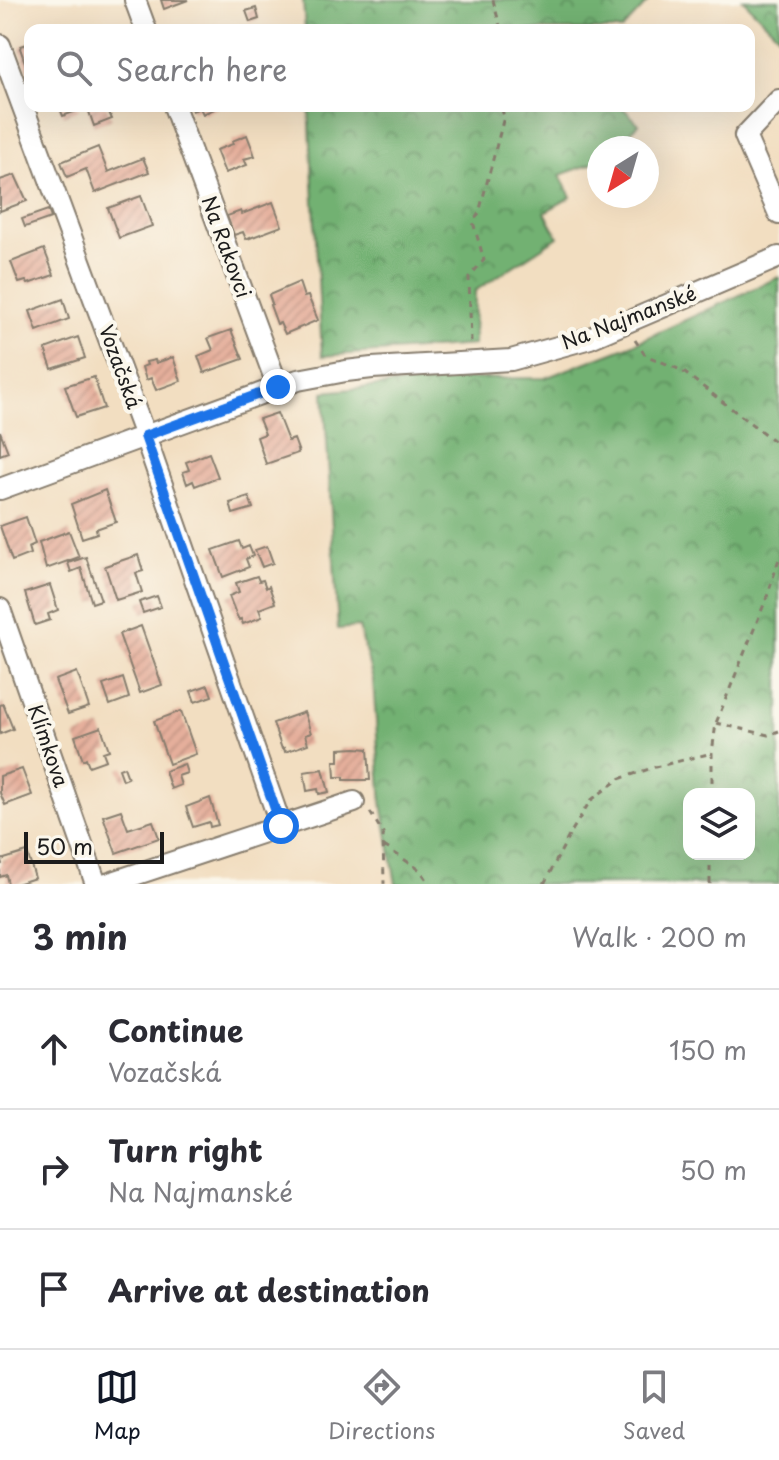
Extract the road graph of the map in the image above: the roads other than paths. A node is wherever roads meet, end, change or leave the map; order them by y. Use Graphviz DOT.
graph roads {
  1 [pos="135,0"];
  2 [pos="144,24"];
  3 [pos="0,45"];
  4 [pos="779,100"];
  5 [pos="24,110"];
  6 [pos="25,112"];
  7 [pos="176,112"];
  8 [pos="779,214"];
  9 [pos="779,257"];
  10 [pos="278,387"];
  11 [pos="145,436"];
  12 [pos="0,489"];
  13 [pos="0,609"];
  14 [pos="354,802"];
  15 [pos="281,826"];
  16 [pos="96,884"];
  17 [pos="107,884"];
  1 -- 2 [label="street"];
  3 -- 5 [label="street, Vozačská"];
  4 -- 8 [label="street"];
  6 -- 11 [label="street, Vozačská"];
  7 -- 10 [label="street, Na Rakovci"];
  9 -- 10 [label="street, Na Najmanské"];
  10 -- 11 [label="street"];
  11 -- 12 [label="street"];
  11 -- 15 [label="street, Vozačská"];
  13 -- 16 [label="street, Klímkova"];
  14 -- 15 [label="street"];
  15 -- 17 [label="street"];
}
